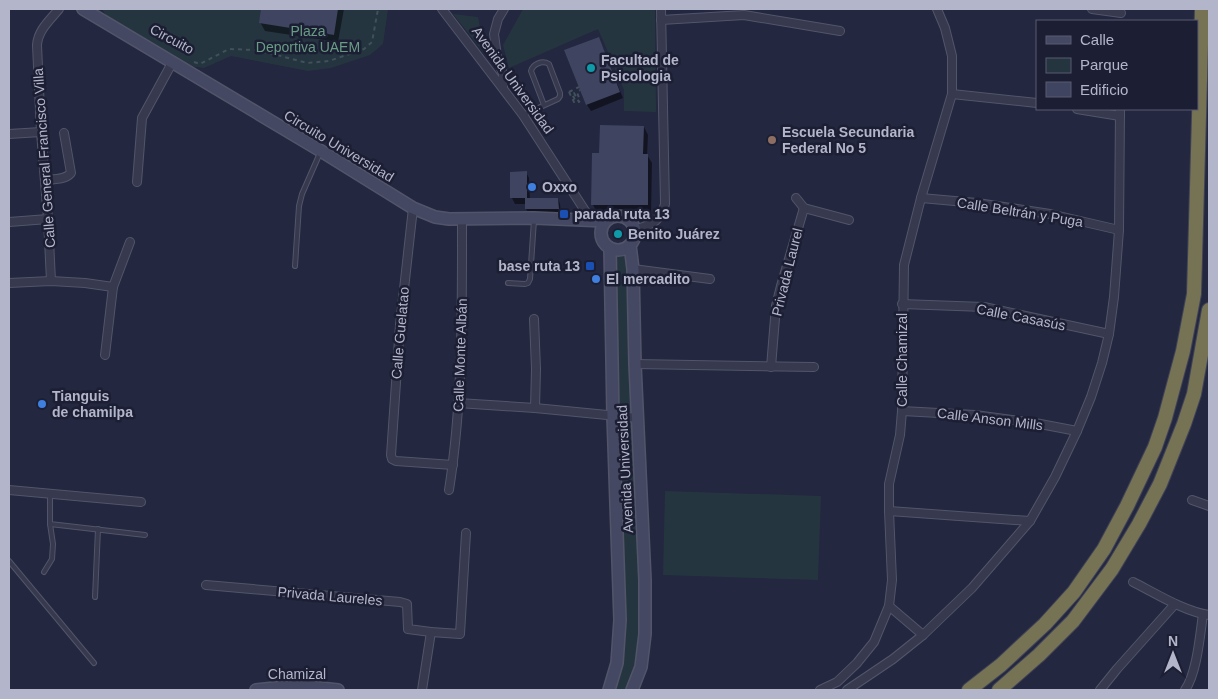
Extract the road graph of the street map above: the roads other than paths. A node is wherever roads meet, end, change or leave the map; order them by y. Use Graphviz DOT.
graph roads {
  1 [pos="59,9"];
  2 [pos="83,9"];
  3 [pos="442,9"];
  4 [pos="504,9"];
  5 [pos="661,9"];
  6 [pos="936,9"];
  7 [pos="1092,9"];
  8 [pos="1202,9"];
  9 [pos="1121,11"];
  10 [pos="662,20"];
  11 [pos="840,31"];
  12 [pos="172,63"];
  13 [pos="503,89"];
  14 [pos="952,94"];
  15 [pos="1036,102"];
  16 [pos="544,105"];
  17 [pos="1091,110"];
  18 [pos="1120,112"];
  19 [pos="523,115"];
  20 [pos="41,132"];
  21 [pos="64,133"];
  22 [pos="9,134"];
  23 [pos="320,151"];
  24 [pos="45,180"];
  25 [pos="138,182"];
  26 [pos="796,198"];
  27 [pos="921,198"];
  28 [pos="412,208"];
  29 [pos="804,208"];
  30 [pos="534,218"];
  31 [pos="48,219"];
  32 [pos="462,219"];
  33 [pos="591,220"];
  34 [pos="849,220"];
  35 [pos="605,221"];
  36 [pos="9,222"];
  37 [pos="634,230"];
  38 [pos="1119,230"];
  39 [pos="130,242"];
  40 [pos="630,245"];
  41 [pos="610,248"];
  42 [pos="294,266"];
  43 [pos="633,269"];
  44 [pos="710,279"];
  45 [pos="51,281"];
  46 [pos="9,283"];
  47 [pos="508,284"];
  48 [pos="113,287"];
  49 [pos="902,304"];
  50 [pos="1209,310"];
  51 [pos="534,319"];
  52 [pos="1109,334"];
  53 [pos="105,356"];
  54 [pos="636,364"];
  55 [pos="772,367"];
  56 [pos="814,367"];
  57 [pos="458,402"];
  58 [pos="535,408"];
  59 [pos="902,411"];
  60 [pos="613,416"];
  61 [pos="638,418"];
  62 [pos="1077,431"];
  63 [pos="452,465"];
  64 [pos="9,490"];
  65 [pos="449,490"];
  66 [pos="50,494"];
  67 [pos="1192,500"];
  68 [pos="141,502"];
  69 [pos="1209,506"];
  70 [pos="888,510"];
  71 [pos="1030,521"];
  72 [pos="50,524"];
  73 [pos="98,529"];
  74 [pos="466,532"];
  75 [pos="146,535"];
  76 [pos="9,561"];
  77 [pos="44,572"];
  78 [pos="1133,582"];
  79 [pos="206,585"];
  80 [pos="95,597"];
  81 [pos="1175,604"];
  82 [pos="890,606"];
  83 [pos="1206,615"];
  84 [pos="431,632"];
  85 [pos="923,635"];
  86 [pos="94,663"];
  87 [pos="256,690"];
  88 [pos="338,690"];
  89 [pos="422,690"];
  90 [pos="609,690"];
  91 [pos="632,690"];
  92 [pos="820,690"];
  93 [pos="847,690"];
  94 [pos="969,690"];
  95 [pos="999,690"];
  96 [pos="1100,690"];
  97 [pos="1185,690"];
  1 -- 20 [label="street, Calle General Francisco Villa"];
  2 -- 12 [label="street, Circuito Universidad"];
  3 -- 13 [label="street, Avenida Universidad"];
  4 -- 13 [label="street"];
  5 -- 10 [label="street"];
  6 -- 14 [label="street, Calle Chamizal"];
  7 -- 9 [label="street"];
  8 -- 94 [label="highway"];
  10 -- 11 [label="street"];
  10 -- 37 [label="street"];
  12 -- 23 [label="street, Circuito Universidad"];
  12 -- 25 [label="street"];
  13 -- 19 [label="street, Avenida Universidad"];
  14 -- 15 [label="street"];
  14 -- 27 [label="street, Calle Chamizal"];
  16 -- 16 [label="lane"];
  16 -- 19 [label="lane"];
  17 -- 18 [label="street"];
  18 -- 38 [label="street"];
  19 -- 33 [label="street, Avenida Universidad"];
  20 -- 22 [label="street"];
  20 -- 24 [label="street, Calle General Francisco Villa"];
  21 -- 24 [label="street"];
  23 -- 28 [label="street, Circuito Universidad"];
  23 -- 42 [label="lane"];
  24 -- 31 [label="street, Calle General Francisco Villa"];
  26 -- 29 [label="street"];
  27 -- 38 [label="street, Calle Beltrán y Puga"];
  27 -- 49 [label="street, Calle Chamizal"];
  28 -- 32 [label="street, Circuito Universidad"];
  28 -- 63 [label="street, Calle Guelatao"];
  29 -- 34 [label="street"];
  29 -- 55 [label="street, Privada Laurel"];
  30 -- 32 [label="street, Circuito Universidad"];
  30 -- 33 [label="street, Circuito Universidad"];
  30 -- 47 [label="lane"];
  31 -- 36 [label="street"];
  31 -- 45 [label="street, Calle General Francisco Villa"];
  32 -- 57 [label="street, Calle Monte Albán"];
  33 -- 35 [label="street, Circuito Universidad"];
  35 -- 37 [label="street"];
  35 -- 41 [label="street"];
  37 -- 40 [label="street"];
  38 -- 52 [label="street"];
  39 -- 48 [label="street"];
  40 -- 41 [label="street"];
  40 -- 43 [label="street, Avenida Universidad"];
  41 -- 60 [label="street, Avenida Universidad"];
  43 -- 44 [label="street"];
  43 -- 54 [label="street, Avenida Universidad"];
  45 -- 46 [label="street"];
  45 -- 48 [label="street"];
  48 -- 53 [label="street"];
  49 -- 52 [label="street, Calle Casasús"];
  49 -- 59 [label="street, Calle Chamizal"];
  50 -- 95 [label="highway"];
  51 -- 58 [label="street"];
  52 -- 62 [label="street"];
  54 -- 55 [label="street"];
  54 -- 61 [label="street, Avenida Universidad"];
  55 -- 56 [label="street"];
  57 -- 58 [label="street"];
  57 -- 63 [label="street, Calle Monte Albán"];
  58 -- 60 [label="street"];
  59 -- 62 [label="street, Calle Anson Mills"];
  59 -- 70 [label="street, Calle Chamizal"];
  60 -- 61 [label="street"];
  60 -- 90 [label="street, Avenida Universidad"];
  61 -- 91 [label="street, Avenida Universidad"];
  62 -- 71 [label="street"];
  63 -- 65 [label="street, Calle Monte Albán"];
  64 -- 66 [label="street"];
  66 -- 68 [label="street"];
  66 -- 72 [label="lane"];
  67 -- 69 [label="street"];
  70 -- 71 [label="street"];
  70 -- 82 [label="street, Calle Chamizal"];
  71 -- 85 [label="street"];
  72 -- 73 [label="lane"];
  72 -- 77 [label="lane"];
  73 -- 75 [label="lane"];
  73 -- 80 [label="lane"];
  74 -- 84 [label="street"];
  76 -- 86 [label="lane"];
  78 -- 81 [label="street"];
  79 -- 84 [label="street, Privada Laureles"];
  81 -- 83 [label="street"];
  81 -- 96 [label="street"];
  82 -- 85 [label="street"];
  82 -- 92 [label="street, Calle Chamizal"];
  83 -- 97 [label="street"];
  84 -- 89 [label="street"];
  85 -- 93 [label="street"];
  87 -- 88 [label="street, Chamizal"];
}
